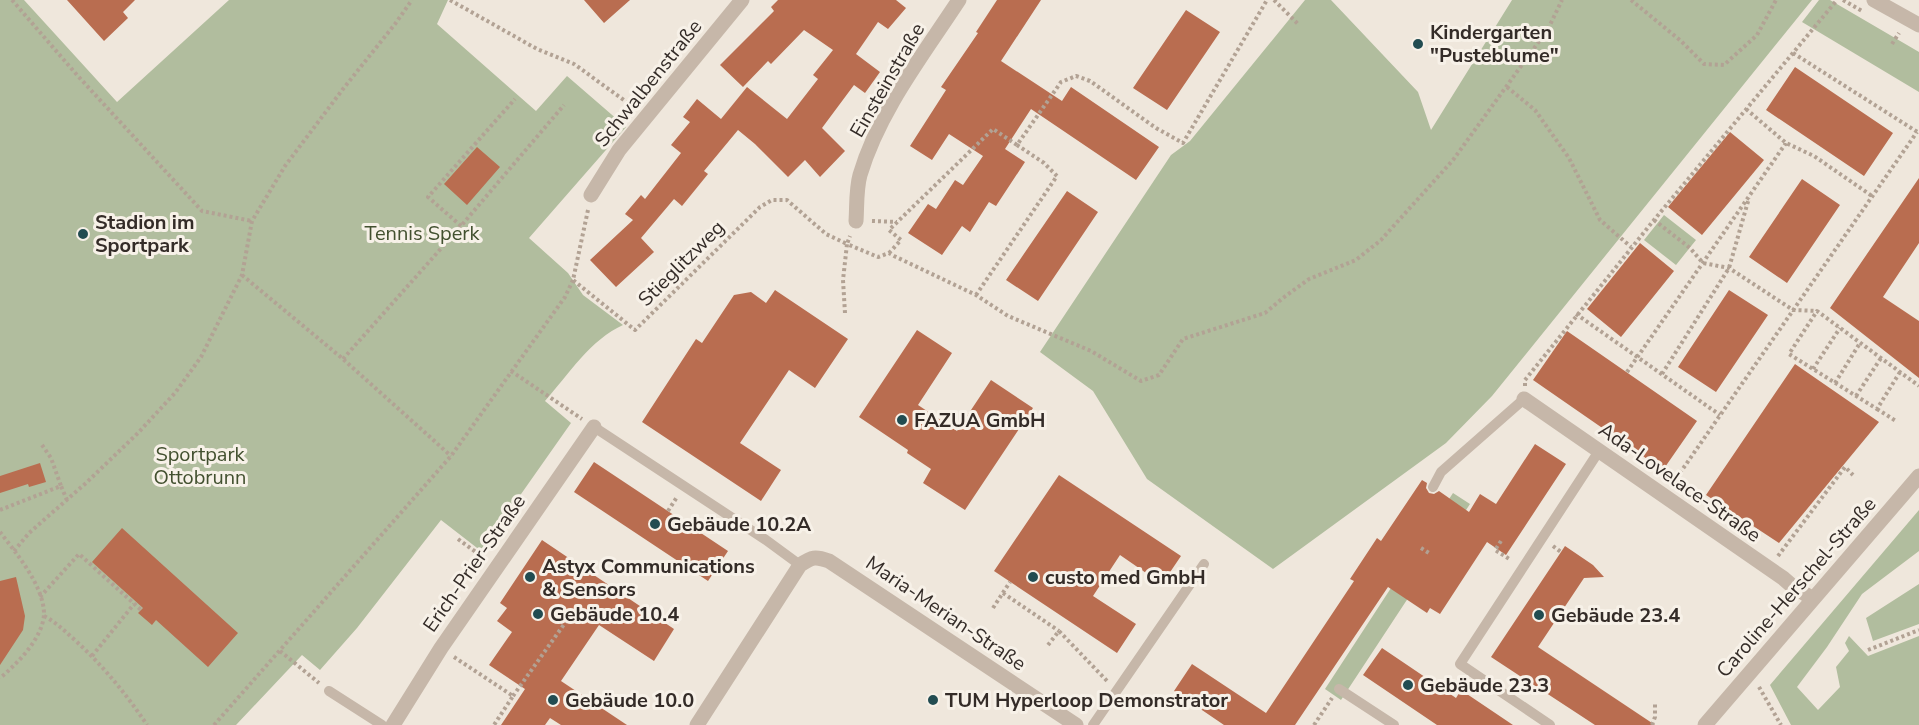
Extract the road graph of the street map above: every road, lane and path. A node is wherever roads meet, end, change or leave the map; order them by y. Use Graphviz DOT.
graph roads {
  1 [pos="12,0"];
  2 [pos="412,0"];
  3 [pos="450,0"];
  4 [pos="742,0"];
  5 [pos="959,0"];
  6 [pos="1267,0"];
  7 [pos="1274,0"];
  8 [pos="1562,0"];
  9 [pos="1631,0"];
  10 [pos="1776,0"];
  11 [pos="1837,0"];
  12 [pos="1874,0"];
  13 [pos="1298,24"];
  14 [pos="1919,25"];
  15 [pos="1899,33"];
  16 [pos="1892,45"];
  17 [pos="1793,53"];
  18 [pos="1507,87"];
  19 [pos="515,99"];
  20 [pos="564,105"];
  21 [pos="1746,109"];
  22 [pos="646,116"];
  23 [pos="1918,133"];
  24 [pos="1786,143"];
  25 [pos="1017,145"];
  26 [pos="1750,194"];
  27 [pos="591,195"];
  28 [pos="1872,196"];
  29 [pos="1654,219"];
  30 [pos="252,221"];
  31 [pos="898,222"];
  32 [pos="461,226"];
  33 [pos="854,228"];
  34 [pos="847,244"];
  35 [pos="1631,248"];
  36 [pos="889,254"];
  37 [pos="1703,263"];
  38 [pos="1729,268"];
  39 [pos="242,275"];
  40 [pos="573,280"];
  41 [pos="976,295"];
  42 [pos="1793,310"];
  43 [pos="1817,311"];
  44 [pos="845,313"];
  45 [pos="1576,314"];
  46 [pos="1840,328"];
  47 [pos="1860,343"];
  48 [pos="1637,357"];
  49 [pos="1881,358"];
  50 [pos="343,359"];
  51 [pos="1813,369"];
  52 [pos="511,371"];
  53 [pos="1627,372"];
  54 [pos="1900,372"];
  55 [pos="1662,374"];
  56 [pos="1835,383"];
  57 [pos="1919,386"];
  58 [pos="1856,396"];
  59 [pos="1524,399"];
  60 [pos="1877,409"];
  61 [pos="1720,415"];
  62 [pos="1896,421"];
  63 [pos="594,427"];
  64 [pos="42,445"];
  65 [pos="1599,451"];
  66 [pos="451,456"];
  67 [pos="1852,475"];
  68 [pos="1919,477"];
  69 [pos="61,486"];
  70 [pos="1432,487"];
  71 [pos="1664,496"];
  72 [pos="68,500"];
  73 [pos="0,510"];
  74 [pos="0,532"];
  75 [pos="458,539"];
  76 [pos="1501,541"];
  77 [pos="1421,548"];
  78 [pos="14,551"];
  79 [pos="1429,553"];
  80 [pos="1204,564"];
  81 [pos="800,565"];
  82 [pos="497,567"];
  83 [pos="1523,568"];
  84 [pos="1769,568"];
  85 [pos="1010,582"];
  86 [pos="1003,593"];
  87 [pos="40,597"];
  88 [pos="1813,599"];
  89 [pos="134,604"];
  90 [pos="993,608"];
  91 [pos="141,610"];
  92 [pos="44,616"];
  93 [pos="570,616"];
  94 [pos="1919,630"];
  95 [pos="1059,631"];
  96 [pos="1048,645"];
  97 [pos="441,648"];
  98 [pos="1868,650"];
  99 [pos="280,651"];
  100 [pos="92,656"];
  101 [pos="1751,672"];
  102 [pos="0,678"];
  103 [pos="1339,689"];
  104 [pos="329,691"];
  105 [pos="1116,691"];
  106 [pos="513,696"];
  107 [pos="1655,702"];
  108 [pos="147,725"];
  109 [pos="214,725"];
  110 [pos="382,725"];
  111 [pos="393,725"];
  112 [pos="494,725"];
  113 [pos="697,725"];
  114 [pos="1076,725"];
  115 [pos="1093,725"];
  116 [pos="1314,725"];
  117 [pos="1394,725"];
  118 [pos="1550,725"];
  119 [pos="1652,725"];
  120 [pos="1705,725"];
  121 [pos="1781,725"];
  1 -- 30 [label="path"];
  2 -- 30 [label="path"];
  3 -- 22 [label="path"];
  4 -- 22 [label="street, Schwalbenstraße"];
  5 -- 33 [label="street, Einsteinstraße"];
  6 -- 25 [label="path"];
  7 -- 13 [label="path"];
  8 -- 18 [label="path"];
  9 -- 10 [label="path"];
  11 -- 17 [label="path"];
  12 -- 14 [label="street"];
  15 -- 16 [label="path"];
  17 -- 21 [label="path"];
  17 -- 23 [label="path"];
  18 -- 35 [label="path"];
  18 -- 41 [label="path"];
  19 -- 32 [label="path"];
  20 -- 32 [label="path"];
  21 -- 24 [label="path"];
  21 -- 29 [label="path"];
  22 -- 27 [label="street, Schwalbenstraße"];
  23 -- 28 [label="path"];
  24 -- 26 [label="path"];
  24 -- 28 [label="path"];
  25 -- 31 [label="path"];
  25 -- 41 [label="path"];
  26 -- 37 [label="path"];
  26 -- 38 [label="path"];
  27 -- 40 [label="path"];
  28 -- 42 [label="path"];
  29 -- 35 [label="path"];
  29 -- 37 [label="path"];
  30 -- 39 [label="path"];
  31 -- 33 [label="path"];
  31 -- 36 [label="path"];
  32 -- 50 [label="path"];
  33 -- 34 [label="path"];
  34 -- 36 [label="path"];
  34 -- 40 [label="path, Stieglitzweg"];
  34 -- 44 [label="path"];
  35 -- 45 [label="path"];
  36 -- 41 [label="path"];
  37 -- 38 [label="path"];
  37 -- 48 [label="path"];
  38 -- 42 [label="path"];
  38 -- 55 [label="path"];
  39 -- 50 [label="path"];
  39 -- 72 [label="path"];
  40 -- 52 [label="path"];
  42 -- 43 [label="path"];
  42 -- 61 [label="path"];
  43 -- 46 [label="path"];
  43 -- 51 [label="path"];
  45 -- 48 [label="path"];
  45 -- 59 [label="path"];
  46 -- 47 [label="path"];
  46 -- 51 [label="path"];
  47 -- 49 [label="path"];
  47 -- 56 [label="path"];
  48 -- 53 [label="path"];
  48 -- 55 [label="path"];
  49 -- 54 [label="path"];
  49 -- 58 [label="path"];
  50 -- 66 [label="path"];
  51 -- 56 [label="path"];
  52 -- 63 [label="path"];
  52 -- 66 [label="path"];
  54 -- 57 [label="path"];
  54 -- 60 [label="path"];
  55 -- 61 [label="path"];
  56 -- 58 [label="path"];
  58 -- 60 [label="path"];
  59 -- 65 [label="street, Ada-Lovelace-Straße"];
  59 -- 70 [label="lane"];
  60 -- 62 [label="path"];
  61 -- 71 [label="path"];
  63 -- 81 [label="lane"];
  63 -- 82 [label="street, Erich-Prier-Straße"];
  64 -- 69 [label="path"];
  65 -- 71 [label="street, Ada-Lovelace-Straße"];
  65 -- 83 [label="lane"];
  66 -- 99 [label="path"];
  67 -- 84 [label="path"];
  68 -- 88 [label="street, Caroline-Herschel-Straße"];
  69 -- 72 [label="path"];
  69 -- 73 [label="path"];
  71 -- 84 [label="street, Ada-Lovelace-Straße"];
  72 -- 78 [label="path"];
  74 -- 78 [label="path"];
  75 -- 82 [label="path"];
  76 -- 83 [label="path"];
  77 -- 79 [label="path"];
  78 -- 87 [label="path"];
  80 -- 105 [label="lane"];
  81 -- 113 [label="street"];
  81 -- 114 [label="street, Maria-Merian-Straße"];
  82 -- 97 [label="street, Erich-Prier-Straße"];
  83 -- 118 [label="lane"];
  84 -- 88 [label="street, Ada-Lovelace-Straße"];
  85 -- 86 [label="path"];
  86 -- 90 [label="path"];
  86 -- 95 [label="path"];
  87 -- 89 [label="path"];
  87 -- 92 [label="path"];
  88 -- 101 [label="street, Caroline-Herschel-Straße"];
  89 -- 91 [label="path"];
  89 -- 100 [label="path"];
  92 -- 100 [label="path"];
  92 -- 102 [label="path"];
  93 -- 106 [label="path"];
  94 -- 98 [label="path"];
  95 -- 96 [label="path"];
  95 -- 105 [label="path"];
  97 -- 106 [label="path"];
  97 -- 111 [label="street, Erich-Prier-Straße"];
  99 -- 104 [label="path"];
  99 -- 109 [label="path"];
  100 -- 108 [label="path"];
  101 -- 120 [label="street, Caroline-Herschel-Straße"];
  101 -- 121 [label="path"];
  103 -- 116 [label="path"];
  103 -- 117 [label="lane"];
  104 -- 110 [label="lane"];
  105 -- 115 [label="lane"];
  106 -- 112 [label="path"];
  107 -- 119 [label="path"];
}
